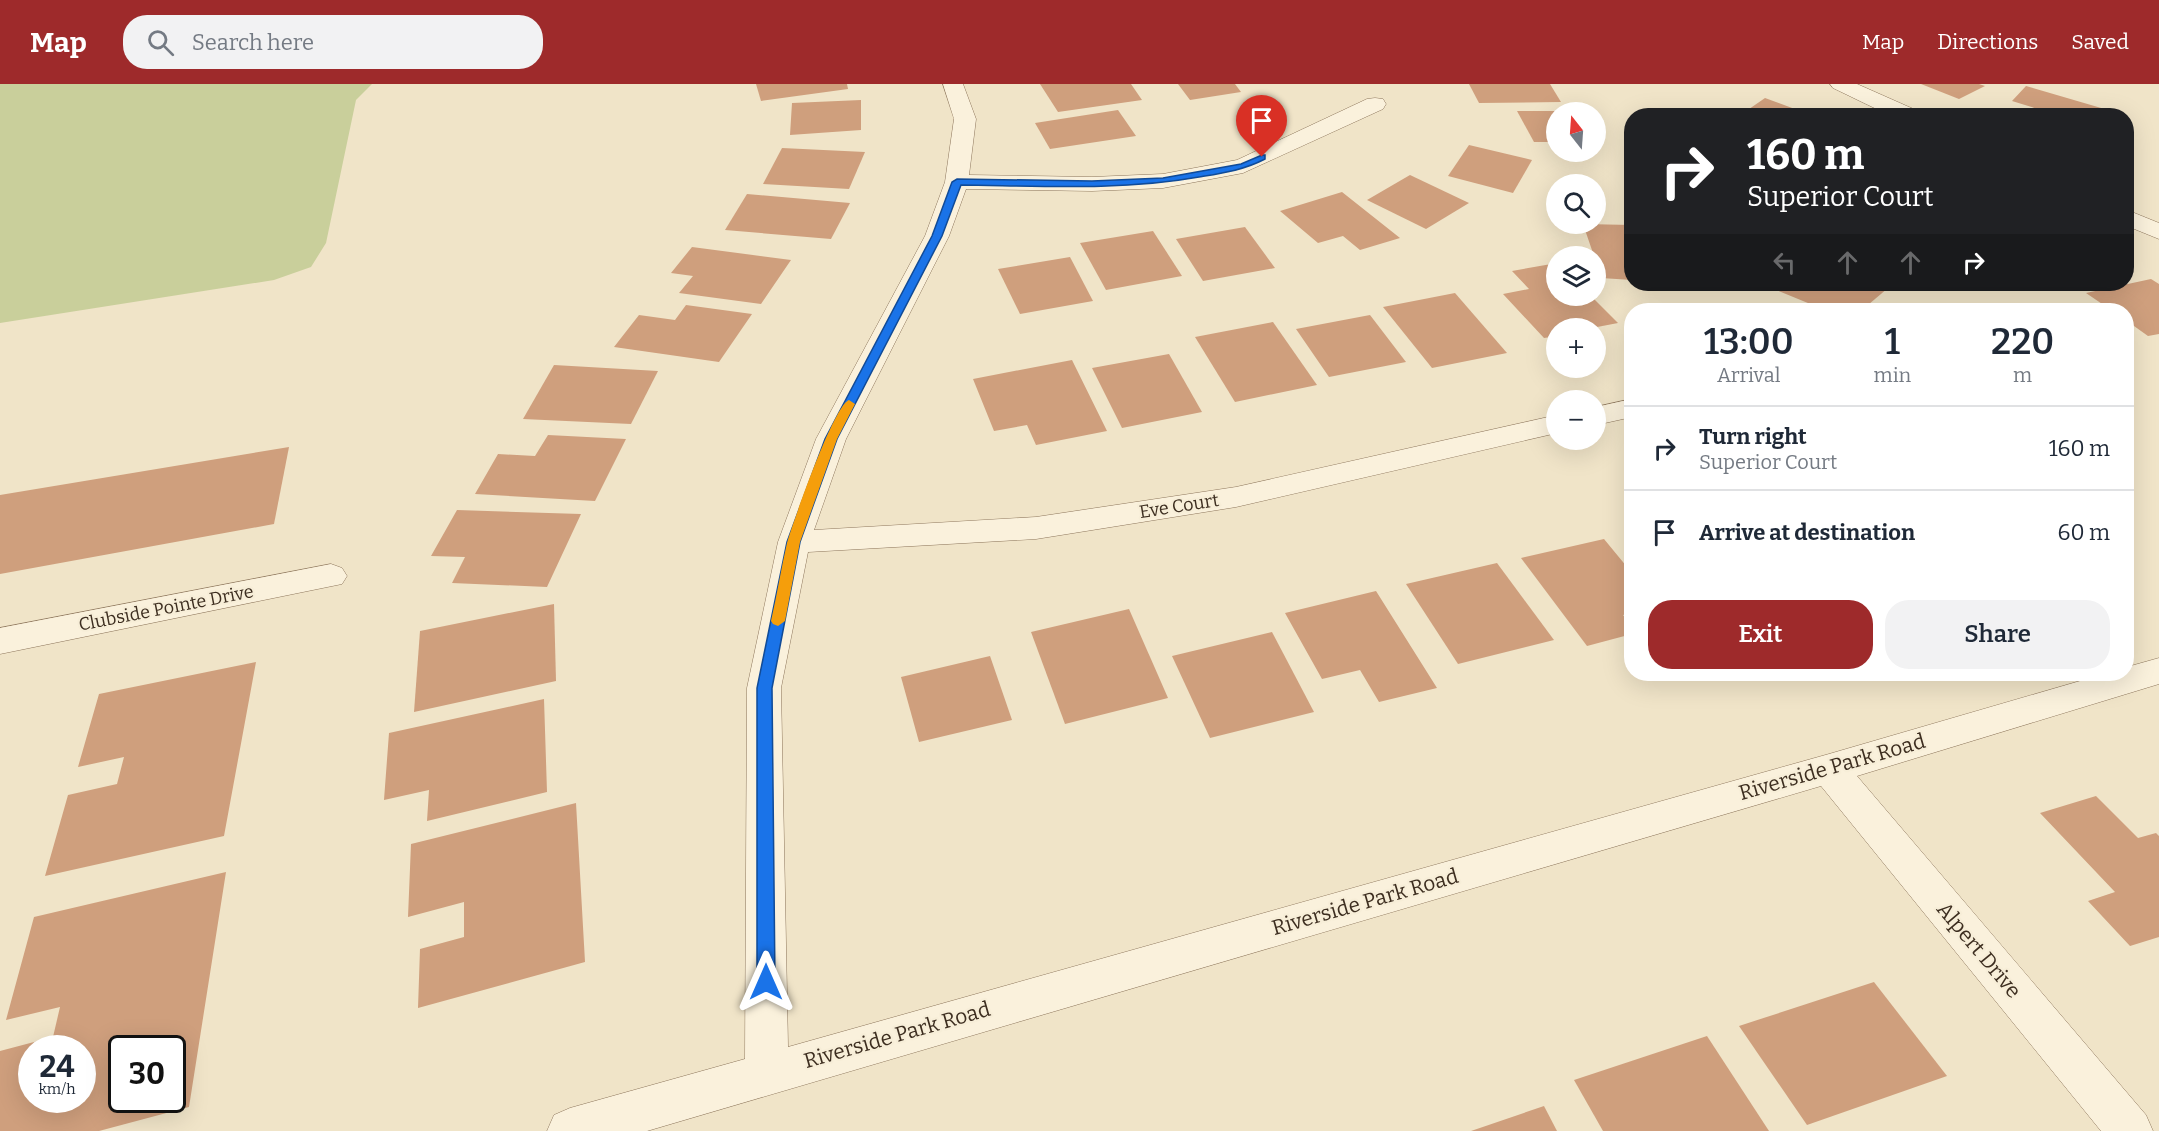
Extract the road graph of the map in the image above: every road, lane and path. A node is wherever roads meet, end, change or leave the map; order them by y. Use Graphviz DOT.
graph roads {
  1 [pos="953,84"];
  2 [pos="1840,84"];
  3 [pos="1375,104"];
  4 [pos="1892,108"];
  5 [pos="957,182"];
  6 [pos="2134,220"];
  7 [pos="2159,232"];
  8 [pos="1624,410"];
  9 [pos="1606,414"];
  10 [pos="1546,427"];
  11 [pos="794,542"];
  12 [pos="331,576"];
  13 [pos="3,648"];
  14 [pos="2159,671"];
  15 [pos="2134,678"];
  16 [pos="2125,681"];
  17 [pos="1829,769"];
  18 [pos="766,1073"];
  19 [pos="570,1131"];
  20 [pos="2130,1131"];
  1 -- 5 [label="street"];
  2 -- 4 [label="street"];
  3 -- 5 [label="street"];
  5 -- 11 [label="street"];
  6 -- 7 [label="street"];
  8 -- 9 [label="street"];
  10 -- 11 [label="street, Eve Court"];
  11 -- 18 [label="street"];
  12 -- 13 [label="street, Clubside Pointe Drive"];
  14 -- 15 [label="street, Riverside Park Road"];
  16 -- 17 [label="street, Riverside Park Road"];
  17 -- 18 [label="street, Riverside Park Road"];
  17 -- 20 [label="street, Alpert Drive"];
  18 -- 19 [label="street, Riverside Park Road"];
}
